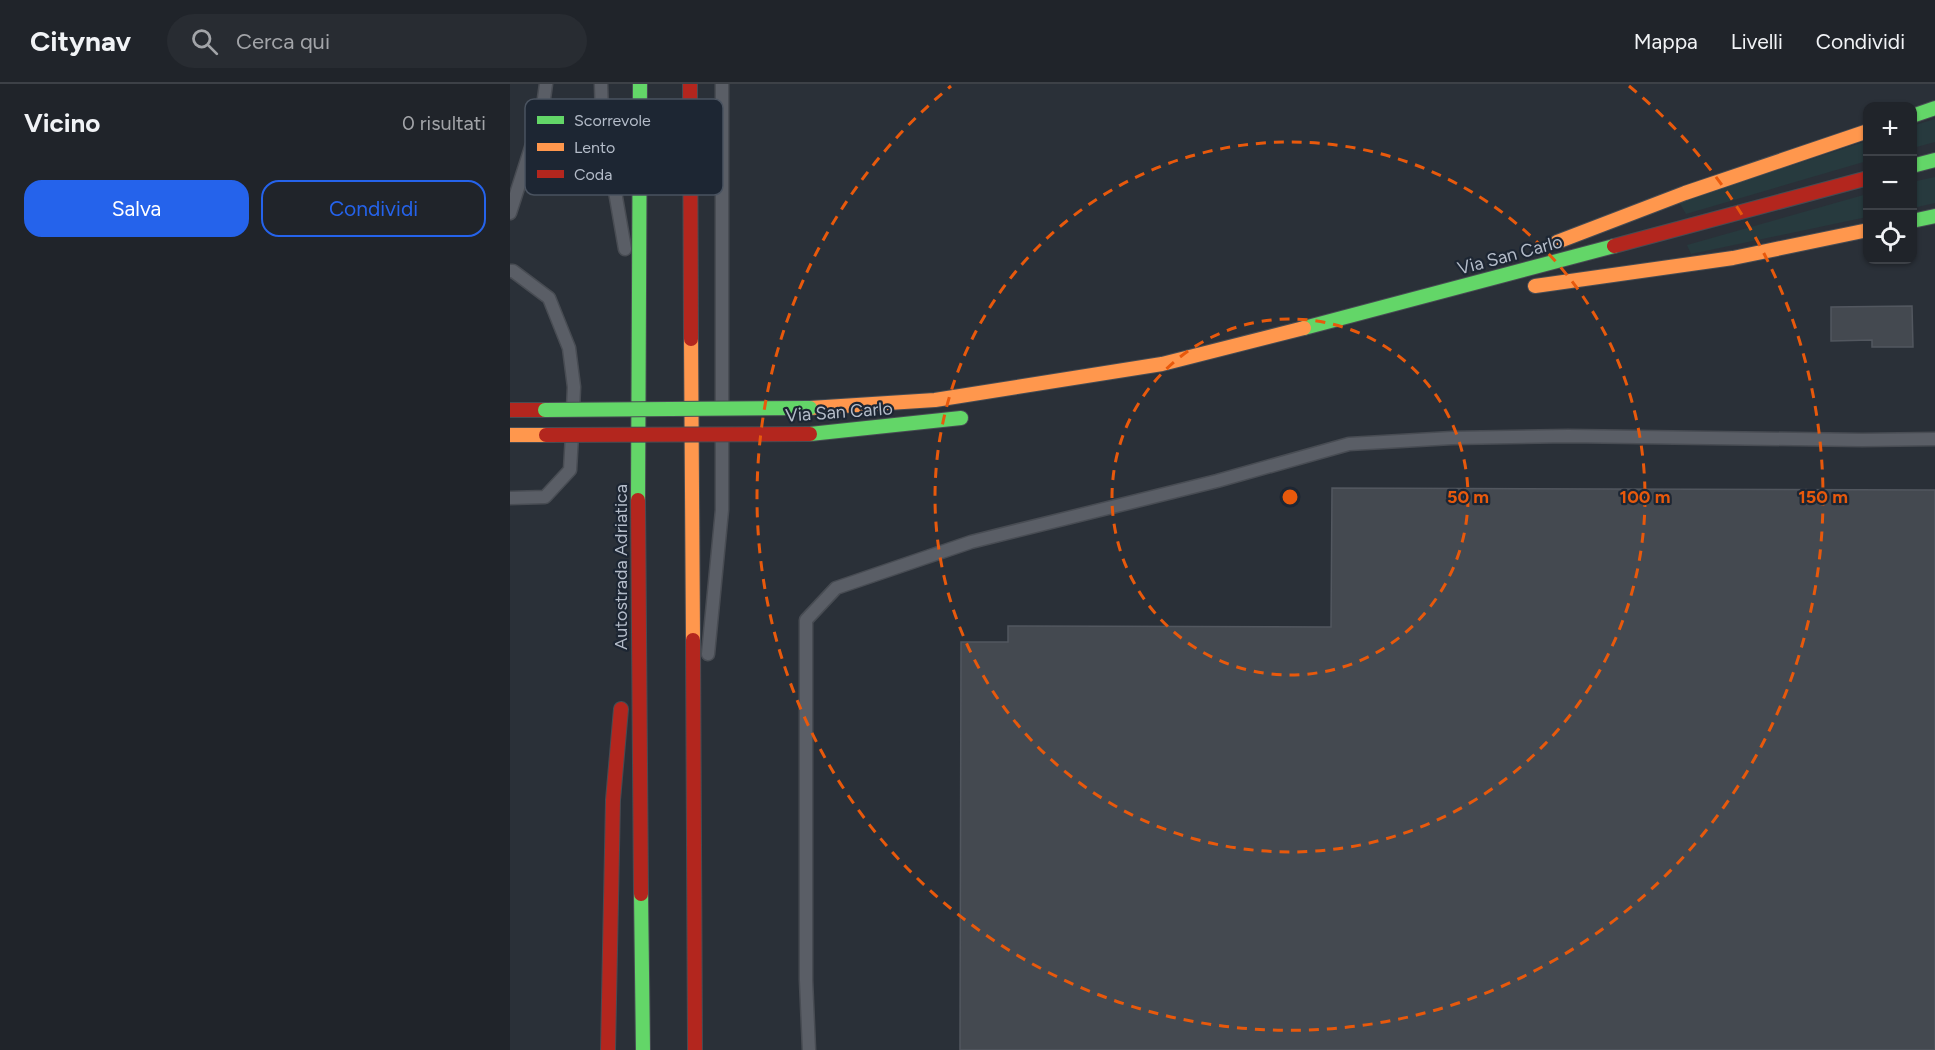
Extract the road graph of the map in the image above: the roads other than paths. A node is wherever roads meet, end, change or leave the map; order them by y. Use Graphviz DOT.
graph roads {
  1 [pos="546,84"];
  2 [pos="601,84"];
  3 [pos="690,84"];
  4 [pos="544,99"];
  5 [pos="601,99"];
  6 [pos="690,99"];
  7 [pos="1935,108"];
  8 [pos="1917,114"];
  9 [pos="1863,133"];
  10 [pos="1935,160"];
  11 [pos="1917,165"];
  12 [pos="525,166"];
  13 [pos="1863,179"];
  14 [pos="616,195"];
  15 [pos="640,195"];
  16 [pos="691,195"];
  17 [pos="722,195"];
  18 [pos="510,213"];
  19 [pos="1935,216"];
  20 [pos="1917,220"];
  21 [pos="1863,231"];
  22 [pos="1542,248"];
  23 [pos="1520,256"];
  24 [pos="510,271"];
  25 [pos="1526,287"];
  26 [pos="1491,292"];
  27 [pos="1387,307"];
  28 [pos="640,331"];
  29 [pos="1162,364"];
  30 [pos="1091,389"];
  31 [pos="510,410"];
  32 [pos="979,415"];
  33 [pos="510,435"];
  34 [pos="1935,439"];
  35 [pos="510,498"];
  36 [pos="638,534"];
  37 [pos="626,662"];
  38 [pos="622,696"];
  39 [pos="695,792"];
  40 [pos="608,1050"];
  41 [pos="643,1050"];
  42 [pos="695,1050"];
  43 [pos="809,1050"];
  1 -- 4 [label="lane"];
  2 -- 5 [label="lane"];
  3 -- 6 [label="highway"];
  7 -- 8 [label="highway"];
  9 -- 22 [label="highway"];
  10 -- 11 [label="highway"];
  12 -- 18 [label="lane"];
  13 -- 27 [label="highway, Via San Carlo"];
  14 -- 28 [label="lane"];
  15 -- 28 [label="highway, Autostrada Adriatica"];
  16 -- 39 [label="highway"];
  17 -- 39 [label="lane"];
  19 -- 20 [label="highway"];
  21 -- 25 [label="highway"];
  23 -- 27 [label="highway"];
  24 -- 35 [label="lane"];
  26 -- 27 [label="highway"];
  27 -- 29 [label="highway, Via San Carlo"];
  28 -- 36 [label="highway, Autostrada Adriatica"];
  29 -- 30 [label="highway, Via San Carlo"];
  29 -- 31 [label="highway, Via San Carlo, bridge"];
  32 -- 33 [label="highway, Via San Carlo, bridge"];
  34 -- 43 [label="lane"];
  36 -- 37 [label="highway"];
  36 -- 41 [label="highway, Autostrada Adriatica"];
  38 -- 40 [label="highway"];
  39 -- 42 [label="highway"];
}
